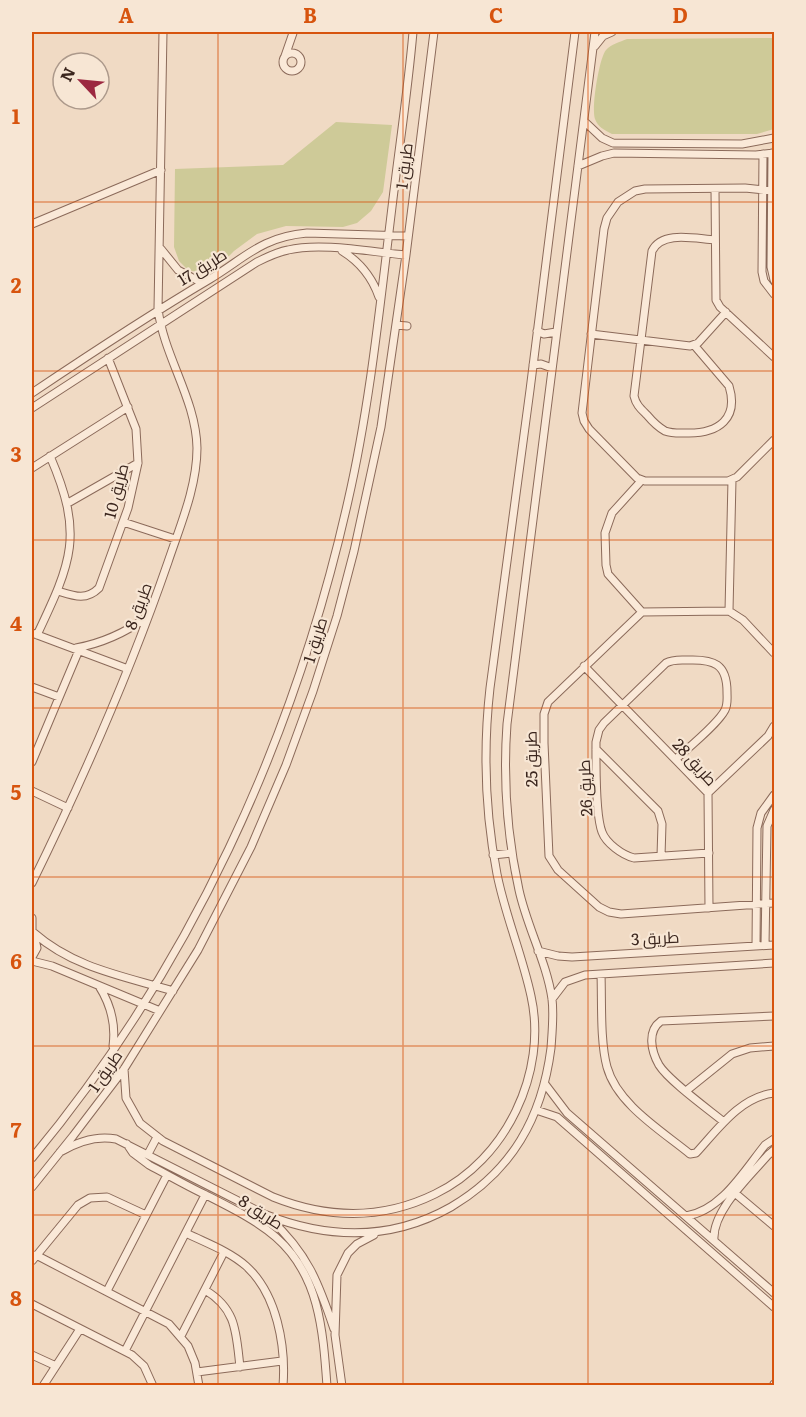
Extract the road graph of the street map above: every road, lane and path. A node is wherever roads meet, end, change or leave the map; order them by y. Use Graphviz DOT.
graph roads {
  1 [pos="163,32"];
  2 [pos="293,32"];
  3 [pos="413,32"];
  4 [pos="434,32"];
  5 [pos="575,32"];
  6 [pos="595,32"];
  7 [pos="612,32"];
  8 [pos="593,48"];
  9 [pos="298,56"];
  10 [pos="285,57"];
  11 [pos="584,121"];
  12 [pos="774,138"];
  13 [pos="773,153"];
  14 [pos="763,154"];
  15 [pos="578,166"];
  16 [pos="161,170"];
  17 [pos="715,189"];
  18 [pos="762,190"];
  19 [pos="773,191"];
  20 [pos="32,224"];
  21 [pos="388,235"];
  22 [pos="408,236"];
  23 [pos="715,240"];
  24 [pos="161,248"];
  25 [pos="340,249"];
  26 [pos="386,253"];
  27 [pos="406,255"];
  28 [pos="774,280"];
  29 [pos="202,283"];
  30 [pos="774,294"];
  31 [pos="380,299"];
  32 [pos="158,309"];
  33 [pos="726,312"];
  34 [pos="396,324"];
  35 [pos="161,326"];
  36 [pos="407,326"];
  37 [pos="537,331"];
  38 [pos="556,332"];
  39 [pos="591,334"];
  40 [pos="641,340"];
  41 [pos="694,345"];
  42 [pos="774,357"];
  43 [pos="108,358"];
  44 [pos="533,365"];
  45 [pos="552,368"];
  46 [pos="388,382"];
  47 [pos="399,383"];
  48 [pos="32,393"];
  49 [pos="128,406"];
  50 [pos="32,408"];
  51 [pos="774,440"];
  52 [pos="50,456"];
  53 [pos="138,463"];
  54 [pos="32,468"];
  55 [pos="642,480"];
  56 [pos="732,480"];
  57 [pos="68,503"];
  58 [pos="123,522"];
  59 [pos="175,539"];
  60 [pos="58,591"];
  61 [pos="729,611"];
  62 [pos="642,612"];
  63 [pos="149,615"];
  64 [pos="34,634"];
  65 [pos="77,649"];
  66 [pos="774,653"];
  67 [pos="584,666"];
  68 [pos="128,669"];
  69 [pos="32,687"];
  70 [pos="59,698"];
  71 [pos="622,705"];
  72 [pos="774,726"];
  73 [pos="596,748"];
  74 [pos="676,759"];
  75 [pos="32,762"];
  76 [pos="32,791"];
  77 [pos="708,793"];
  78 [pos="774,795"];
  79 [pos="68,808"];
  80 [pos="774,810"];
  81 [pos="512,853"];
  82 [pos="709,853"];
  83 [pos="493,855"];
  84 [pos="661,856"];
  85 [pos="32,884"];
  86 [pos="774,903"];
  87 [pos="756,904"];
  88 [pos="765,904"];
  89 [pos="709,908"];
  90 [pos="32,918"];
  91 [pos="32,932"];
  92 [pos="765,945"];
  93 [pos="774,945"];
  94 [pos="756,946"];
  95 [pos="538,951"];
  96 [pos="32,959"];
  97 [pos="774,963"];
  98 [pos="601,974"];
  99 [pos="99,986"];
  100 [pos="155,986"];
  101 [pos="172,991"];
  102 [pos="552,999"];
  103 [pos="143,1003"];
  104 [pos="160,1011"];
  105 [pos="774,1016"];
  106 [pos="774,1046"];
  107 [pos="112,1051"];
  108 [pos="124,1069"];
  109 [pos="544,1084"];
  110 [pos="686,1091"];
  111 [pos="774,1094"];
  112 [pos="536,1110"];
  113 [pos="724,1122"];
  114 [pos="157,1137"];
  115 [pos="774,1139"];
  116 [pos="126,1142"];
  117 [pos="774,1150"];
  118 [pos="60,1152"];
  119 [pos="148,1154"];
  120 [pos="32,1158"];
  121 [pos="167,1175"];
  122 [pos="32,1187"];
  123 [pos="736,1194"];
  124 [pos="205,1195"];
  125 [pos="264,1214"];
  126 [pos="146,1215"];
  127 [pos="686,1216"];
  128 [pos="773,1221"];
  129 [pos="186,1233"];
  130 [pos="379,1233"];
  131 [pos="714,1240"];
  132 [pos="224,1252"];
  133 [pos="34,1258"];
  134 [pos="205,1290"];
  135 [pos="107,1291"];
  136 [pos="774,1293"];
  137 [pos="32,1304"];
  138 [pos="774,1307"];
  139 [pos="146,1310"];
  140 [pos="80,1329"];
  141 [pos="335,1335"];
  142 [pos="182,1336"];
  143 [pos="125,1351"];
  144 [pos="32,1355"];
  145 [pos="282,1361"];
  146 [pos="56,1366"];
  147 [pos="240,1367"];
  148 [pos="197,1372"];
  149 [pos="43,1386"];
  150 [pos="153,1386"];
  151 [pos="199,1386"];
  152 [pos="283,1386"];
  153 [pos="327,1386"];
  154 [pos="342,1386"];
  1 -- 16 [label="street, طريق 8"];
  2 -- 9 [label="street"];
  2 -- 10 [label="street"];
  3 -- 21 [label="street, طريق 1"];
  4 -- 22 [label="street, طريق 1"];
  5 -- 37 [label="street"];
  6 -- 8 [label="street"];
  7 -- 8 [label="street"];
  8 -- 11 [label="street"];
  9 -- 10 [label="street"];
  9 -- 10 [label="street"];
  11 -- 12 [label="street"];
  11 -- 15 [label="street"];
  13 -- 14 [label="street"];
  13 -- 19 [label="street"];
  14 -- 15 [label="street"];
  14 -- 18 [label="street"];
  15 -- 38 [label="street"];
  16 -- 20 [label="street"];
  16 -- 24 [label="street, طريق 8"];
  17 -- 18 [label="street"];
  17 -- 23 [label="street"];
  17 -- 39 [label="street"];
  18 -- 19 [label="street"];
  18 -- 30 [label="street"];
  19 -- 28 [label="street"];
  21 -- 22 [label="street, طريق 17"];
  21 -- 26 [label="street, طريق 1"];
  21 -- 29 [label="street, طريق 17"];
  22 -- 27 [label="street, طريق 1"];
  23 -- 33 [label="street"];
  23 -- 40 [label="street"];
  24 -- 29 [label="street"];
  24 -- 32 [label="street, طريق 8"];
  25 -- 26 [label="street, طريق 17"];
  25 -- 31 [label="street"];
  25 -- 35 [label="street, طريق 17"];
  26 -- 27 [label="street, طريق 17"];
  26 -- 31 [label="street, طريق 1"];
  27 -- 34 [label="street, طريق 1"];
  29 -- 32 [label="street, طريق 17"];
  31 -- 100 [label="street, طريق 1"];
  32 -- 35 [label="street, طريق 8"];
  32 -- 48 [label="street, طريق 17"];
  33 -- 41 [label="street"];
  33 -- 42 [label="street"];
  34 -- 36 [label="street"];
  34 -- 46 [label="street, طريق 1"];
  35 -- 43 [label="street, طريق 17"];
  35 -- 59 [label="street, طريق 8"];
  37 -- 38 [label="street"];
  37 -- 44 [label="street"];
  38 -- 45 [label="street"];
  39 -- 40 [label="street"];
  39 -- 55 [label="street"];
  40 -- 41 [label="street"];
  40 -- 41 [label="street"];
  43 -- 49 [label="street, طريق 10"];
  43 -- 50 [label="street, طريق 17"];
  44 -- 45 [label="street"];
  44 -- 83 [label="street"];
  45 -- 81 [label="street"];
  46 -- 47 [label="street"];
  46 -- 101 [label="street, طريق 1"];
  49 -- 52 [label="street"];
  49 -- 53 [label="street, طريق 10"];
  51 -- 56 [label="street"];
  52 -- 54 [label="street"];
  52 -- 57 [label="street"];
  53 -- 57 [label="street"];
  53 -- 58 [label="street, طريق 10"];
  55 -- 56 [label="street"];
  55 -- 62 [label="street"];
  56 -- 61 [label="street"];
  57 -- 60 [label="street"];
  58 -- 59 [label="street"];
  58 -- 60 [label="street, طريق 10"];
  59 -- 63 [label="street, طريق 8"];
  60 -- 64 [label="street"];
  61 -- 62 [label="street"];
  61 -- 66 [label="street"];
  62 -- 67 [label="street, طريق 25"];
  63 -- 65 [label="street"];
  63 -- 68 [label="street, طريق 8"];
  64 -- 65 [label="street"];
  65 -- 68 [label="street"];
  65 -- 70 [label="street"];
  67 -- 71 [label="street, طريق 28"];
  67 -- 89 [label="street, طريق 25"];
  68 -- 79 [label="street, طريق 8"];
  69 -- 70 [label="street"];
  70 -- 75 [label="street"];
  71 -- 73 [label="street, طريق 26"];
  71 -- 74 [label="street, طريق 28"];
  71 -- 74 [label="street, طريق 26"];
  72 -- 77 [label="street"];
  73 -- 84 [label="street"];
  73 -- 84 [label="street, طريق 26"];
  74 -- 77 [label="street, طريق 28"];
  76 -- 79 [label="street"];
  77 -- 82 [label="street, طريق 28"];
  78 -- 87 [label="street"];
  79 -- 85 [label="street, طريق 8"];
  80 -- 88 [label="street"];
  81 -- 83 [label="street"];
  81 -- 95 [label="street"];
  82 -- 84 [label="street, طريق 26"];
  82 -- 89 [label="street, طريق 28"];
  83 -- 114 [label="street"];
  86 -- 88 [label="street"];
  87 -- 88 [label="street, طريق 25"];
  87 -- 89 [label="street, طريق 25"];
  87 -- 94 [label="street"];
  88 -- 92 [label="street"];
  90 -- 91 [label="street"];
  91 -- 96 [label="street"];
  91 -- 100 [label="street"];
  92 -- 93 [label="street, طريق 3"];
  92 -- 94 [label="street, طريق 3"];
  94 -- 95 [label="street, طريق 3"];
  95 -- 102 [label="street"];
  96 -- 99 [label="street"];
  97 -- 98 [label="street, طريق 3"];
  98 -- 102 [label="street, طريق 3"];
  98 -- 113 [label="street"];
  99 -- 103 [label="street"];
  99 -- 107 [label="street"];
  100 -- 101 [label="street"];
  100 -- 103 [label="street, طريق 1"];
  101 -- 104 [label="street, طريق 1"];
  102 -- 109 [label="street"];
  103 -- 104 [label="street"];
  103 -- 107 [label="street, طريق 1"];
  104 -- 108 [label="street, طريق 1"];
  105 -- 110 [label="street"];
  106 -- 110 [label="street"];
  107 -- 120 [label="street, طريق 1"];
  108 -- 114 [label="street"];
  108 -- 118 [label="street, طريق 1"];
  109 -- 112 [label="street"];
  109 -- 127 [label="street"];
  110 -- 113 [label="street"];
  111 -- 113 [label="street"];
  112 -- 130 [label="street"];
  112 -- 138 [label="street"];
  114 -- 119 [label="street"];
  115 -- 127 [label="street"];
  116 -- 118 [label="street"];
  116 -- 119 [label="street"];
  116 -- 121 [label="street, طريق 8"];
  117 -- 123 [label="street"];
  118 -- 122 [label="street, طريق 1"];
  119 -- 125 [label="street"];
  121 -- 124 [label="street, طريق 8"];
  121 -- 126 [label="street"];
  123 -- 128 [label="street"];
  123 -- 131 [label="street"];
  124 -- 129 [label="street"];
  124 -- 153 [label="street, طريق 8"];
  125 -- 130 [label="street"];
  125 -- 141 [label="street"];
  126 -- 133 [label="street"];
  126 -- 135 [label="street"];
  127 -- 131 [label="street"];
  129 -- 132 [label="street"];
  129 -- 139 [label="street"];
  130 -- 141 [label="street"];
  131 -- 136 [label="street"];
  132 -- 134 [label="street"];
  132 -- 145 [label="street"];
  133 -- 135 [label="street"];
  134 -- 142 [label="street"];
  134 -- 147 [label="street"];
  135 -- 139 [label="street"];
  137 -- 140 [label="street"];
  139 -- 142 [label="street"];
  139 -- 143 [label="street"];
  140 -- 143 [label="street"];
  140 -- 146 [label="street"];
  141 -- 154 [label="street"];
  142 -- 148 [label="street"];
  143 -- 150 [label="street"];
  144 -- 146 [label="street"];
  145 -- 147 [label="street"];
  145 -- 152 [label="street"];
  146 -- 149 [label="street"];
  147 -- 148 [label="street"];
  148 -- 151 [label="street"];
}
